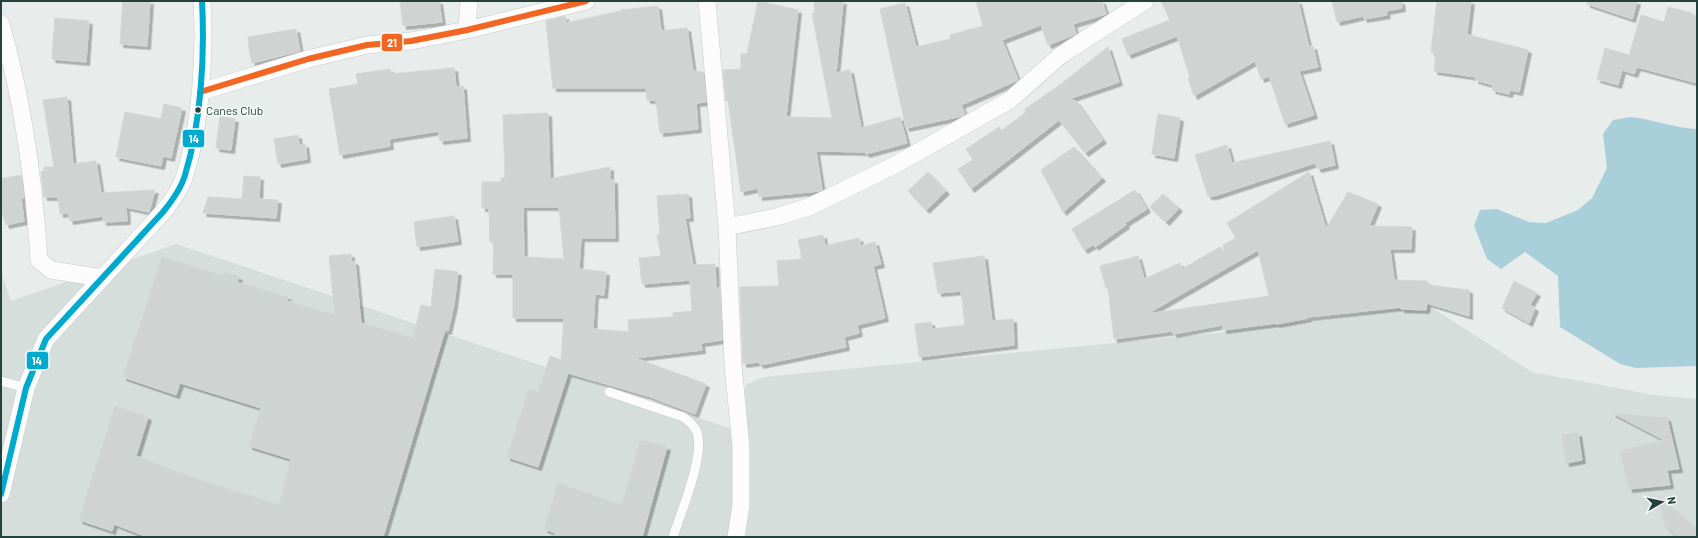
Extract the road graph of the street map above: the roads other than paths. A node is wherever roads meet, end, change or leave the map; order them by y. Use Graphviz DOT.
graph roads {
  1 [pos="202,1"];
  2 [pos="469,1"];
  3 [pos="586,1"];
  4 [pos="708,1"];
  5 [pos="1145,1"];
  6 [pos="1,24"];
  7 [pos="467,30"];
  8 [pos="200,92"];
  9 [pos="727,227"];
  10 [pos="103,278"];
  11 [pos="1,381"];
  12 [pos="26,388"];
  13 [pos="609,392"];
  14 [pos="1,494"];
  15 [pos="673,537"];
  16 [pos="736,537"];
  1 -- 8 [label="street"];
  2 -- 7 [label="street"];
  3 -- 7 [label="street"];
  4 -- 9 [label="street"];
  5 -- 9 [label="street"];
  6 -- 10 [label="street"];
  7 -- 8 [label="street"];
  8 -- 10 [label="street"];
  9 -- 16 [label="street"];
  10 -- 12 [label="street"];
  11 -- 12 [label="lane"];
  12 -- 14 [label="street"];
  13 -- 15 [label="lane"];
}
